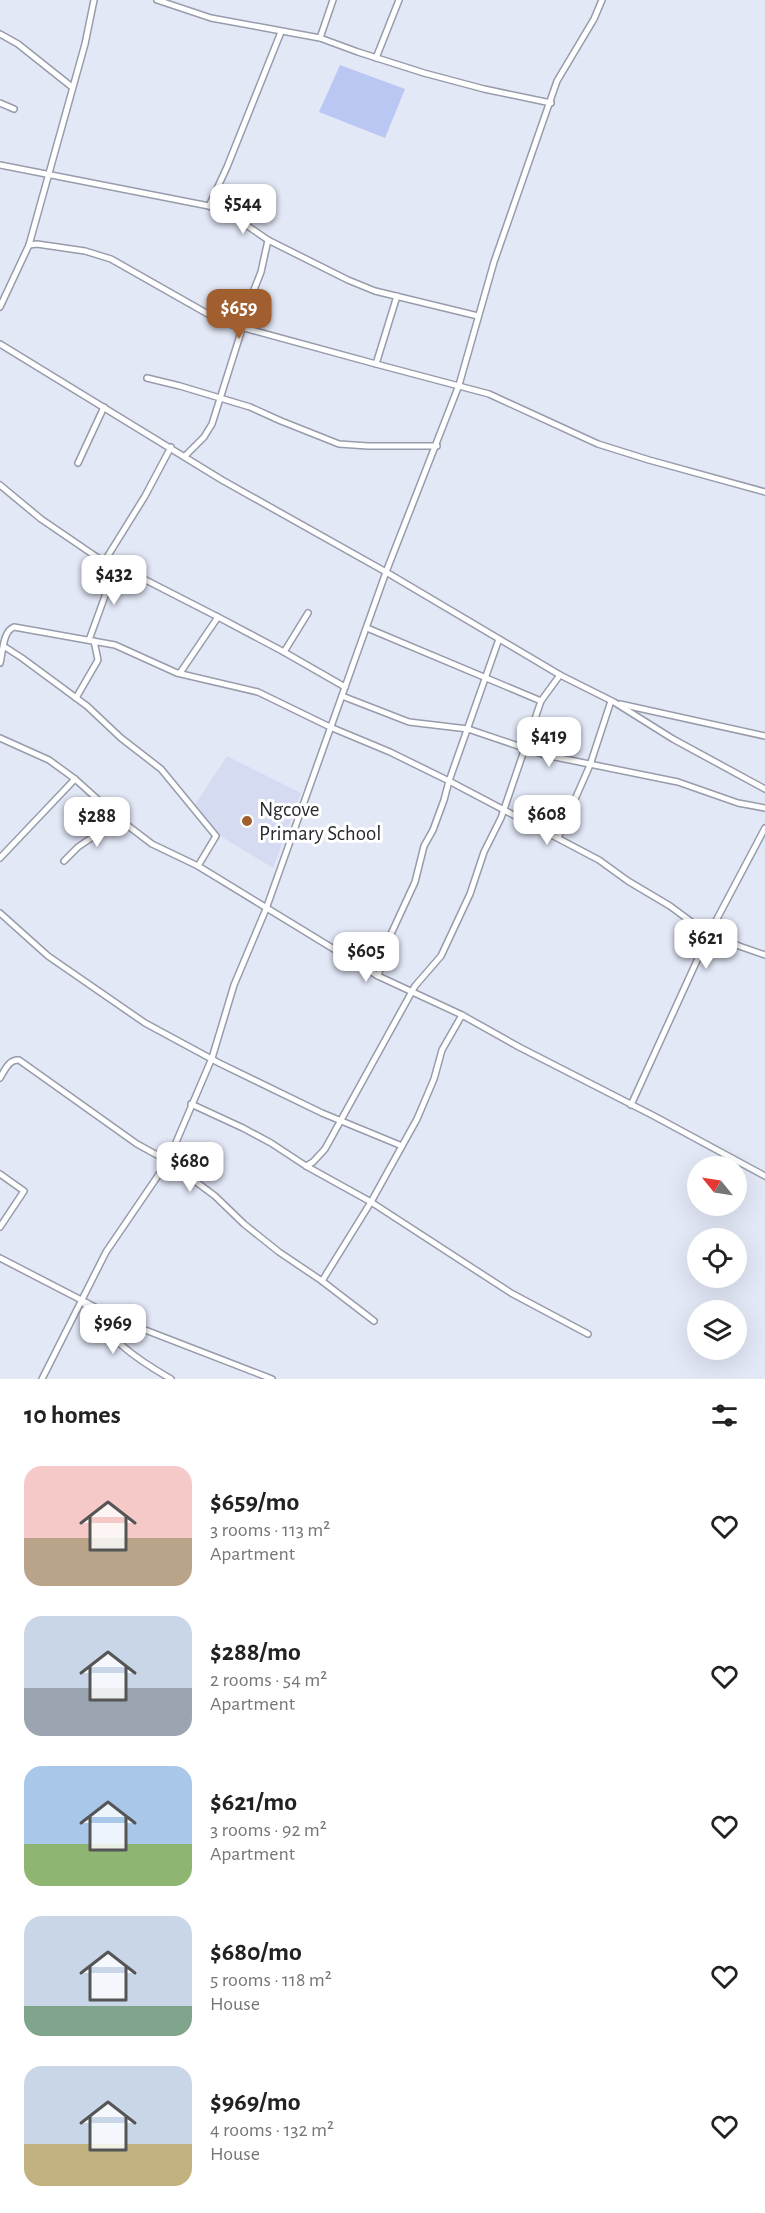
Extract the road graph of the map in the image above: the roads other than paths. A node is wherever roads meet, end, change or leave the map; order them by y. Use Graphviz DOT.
graph roads {
  1 [pos="94,0"];
  2 [pos="157,0"];
  3 [pos="333,0"];
  4 [pos="399,0"];
  5 [pos="602,0"];
  6 [pos="281,32"];
  7 [pos="0,34"];
  8 [pos="320,38"];
  9 [pos="376,58"];
  10 [pos="72,87"];
  11 [pos="0,103"];
  12 [pos="551,103"];
  13 [pos="14,109"];
  14 [pos="0,165"];
  15 [pos="49,173"];
  16 [pos="209,206"];
  17 [pos="268,240"];
  18 [pos="29,245"];
  19 [pos="398,296"];
  20 [pos="0,307"];
  21 [pos="478,316"];
  22 [pos="242,329"];
  23 [pos="0,344"];
  24 [pos="376,364"];
  25 [pos="147,378"];
  26 [pos="459,385"];
  27 [pos="220,399"];
  28 [pos="104,407"];
  29 [pos="436,446"];
  30 [pos="171,447"];
  31 [pos="185,456"];
  32 [pos="78,463"];
  33 [pos="1,487"];
  34 [pos="765,492"];
  35 [pos="104,562"];
  36 [pos="113,565"];
  37 [pos="386,572"];
  38 [pos="308,613"];
  39 [pos="218,617"];
  40 [pos="367,628"];
  41 [pos="498,639"];
  42 [pos="91,640"];
  43 [pos="5,647"];
  44 [pos="284,651"];
  45 [pos="0,663"];
  46 [pos="180,673"];
  47 [pos="560,675"];
  48 [pos="485,676"];
  49 [pos="345,687"];
  50 [pos="342,696"];
  51 [pos="76,698"];
  52 [pos="541,701"];
  53 [pos="612,702"];
  54 [pos="330,727"];
  55 [pos="468,729"];
  56 [pos="765,736"];
  57 [pos="0,738"];
  58 [pos="525,748"];
  59 [pos="590,765"];
  60 [pos="75,779"];
  61 [pos="449,781"];
  62 [pos="765,789"];
  63 [pos="502,808"];
  64 [pos="765,808"];
  65 [pos="119,819"];
  66 [pos="765,828"];
  67 [pos="558,838"];
  68 [pos="0,858"];
  69 [pos="64,861"];
  70 [pos="198,866"];
  71 [pos="266,909"];
  72 [pos="0,913"];
  73 [pos="710,933"];
  74 [pos="765,955"];
  75 [pos="378,976"];
  76 [pos="412,992"];
  77 [pos="462,1015"];
  78 [pos="212,1058"];
  79 [pos="0,1078"];
  80 [pos="191,1104"];
  81 [pos="631,1105"];
  82 [pos="340,1121"];
  83 [pos="402,1146"];
  84 [pos="168,1161"];
  85 [pos="306,1166"];
  86 [pos="0,1174"];
  87 [pos="765,1176"];
  88 [pos="371,1202"];
  89 [pos="0,1227"];
  90 [pos="0,1258"];
  91 [pos="322,1281"];
  92 [pos="81,1301"];
  93 [pos="374,1321"];
  94 [pos="588,1334"];
  95 [pos="42,1379"];
  96 [pos="171,1379"];
  97 [pos="272,1379"];
  1 -- 10 [label="street"];
  2 -- 6 [label="street"];
  3 -- 8 [label="street"];
  4 -- 9 [label="street"];
  5 -- 12 [label="street"];
  6 -- 8 [label="street"];
  6 -- 16 [label="street"];
  7 -- 10 [label="street"];
  8 -- 9 [label="street"];
  9 -- 12 [label="street"];
  10 -- 15 [label="street"];
  11 -- 13 [label="street"];
  12 -- 21 [label="street"];
  14 -- 15 [label="street"];
  15 -- 16 [label="street"];
  15 -- 18 [label="street"];
  16 -- 17 [label="street"];
  17 -- 19 [label="street"];
  17 -- 22 [label="street"];
  18 -- 20 [label="street"];
  18 -- 22 [label="street"];
  19 -- 21 [label="street"];
  19 -- 24 [label="street"];
  21 -- 26 [label="street"];
  22 -- 24 [label="street"];
  22 -- 27 [label="street"];
  23 -- 28 [label="street"];
  24 -- 26 [label="street"];
  25 -- 27 [label="street"];
  26 -- 29 [label="street"];
  26 -- 34 [label="street"];
  27 -- 29 [label="street"];
  27 -- 31 [label="street"];
  28 -- 30 [label="street"];
  28 -- 32 [label="street"];
  29 -- 37 [label="street"];
  30 -- 31 [label="street"];
  30 -- 35 [label="street"];
  31 -- 37 [label="street"];
  33 -- 35 [label="street"];
  35 -- 36 [label="street"];
  36 -- 39 [label="street"];
  36 -- 42 [label="street"];
  37 -- 40 [label="street"];
  37 -- 41 [label="street"];
  38 -- 44 [label="street"];
  39 -- 44 [label="street"];
  39 -- 46 [label="street"];
  40 -- 48 [label="street"];
  40 -- 49 [label="street"];
  41 -- 47 [label="street"];
  41 -- 48 [label="street"];
  42 -- 43 [label="street"];
  42 -- 46 [label="street"];
  42 -- 51 [label="street"];
  43 -- 45 [label="street"];
  43 -- 51 [label="street"];
  44 -- 49 [label="street"];
  46 -- 54 [label="street"];
  47 -- 52 [label="street"];
  47 -- 53 [label="street"];
  48 -- 52 [label="street"];
  48 -- 55 [label="street"];
  49 -- 50 [label="street"];
  50 -- 54 [label="street"];
  50 -- 55 [label="street"];
  51 -- 70 [label="street"];
  52 -- 58 [label="street"];
  53 -- 56 [label="street"];
  53 -- 59 [label="street"];
  53 -- 62 [label="street"];
  54 -- 61 [label="street"];
  54 -- 71 [label="street"];
  55 -- 58 [label="street"];
  55 -- 61 [label="street"];
  57 -- 60 [label="street"];
  58 -- 59 [label="street"];
  58 -- 63 [label="street"];
  59 -- 64 [label="street"];
  59 -- 67 [label="street"];
  60 -- 65 [label="street"];
  60 -- 68 [label="street"];
  61 -- 63 [label="street"];
  61 -- 75 [label="street"];
  63 -- 67 [label="street"];
  63 -- 76 [label="street"];
  65 -- 69 [label="street"];
  65 -- 70 [label="street"];
  66 -- 73 [label="street"];
  67 -- 73 [label="street"];
  70 -- 71 [label="street"];
  71 -- 75 [label="street"];
  71 -- 78 [label="street"];
  72 -- 78 [label="street"];
  73 -- 74 [label="street"];
  73 -- 81 [label="street"];
  75 -- 76 [label="street"];
  76 -- 77 [label="street"];
  76 -- 82 [label="street"];
  77 -- 81 [label="street"];
  77 -- 83 [label="street"];
  78 -- 80 [label="street"];
  78 -- 82 [label="street"];
  79 -- 84 [label="street"];
  80 -- 84 [label="street"];
  80 -- 85 [label="street"];
  81 -- 87 [label="street"];
  82 -- 83 [label="street"];
  82 -- 85 [label="street"];
  83 -- 88 [label="street"];
  84 -- 91 [label="street"];
  84 -- 92 [label="street"];
  85 -- 88 [label="street"];
  86 -- 89 [label="street"];
  88 -- 91 [label="street"];
  88 -- 94 [label="street"];
  90 -- 92 [label="street"];
  91 -- 93 [label="street"];
  92 -- 95 [label="street"];
  92 -- 96 [label="street"];
  92 -- 97 [label="street"];
}
